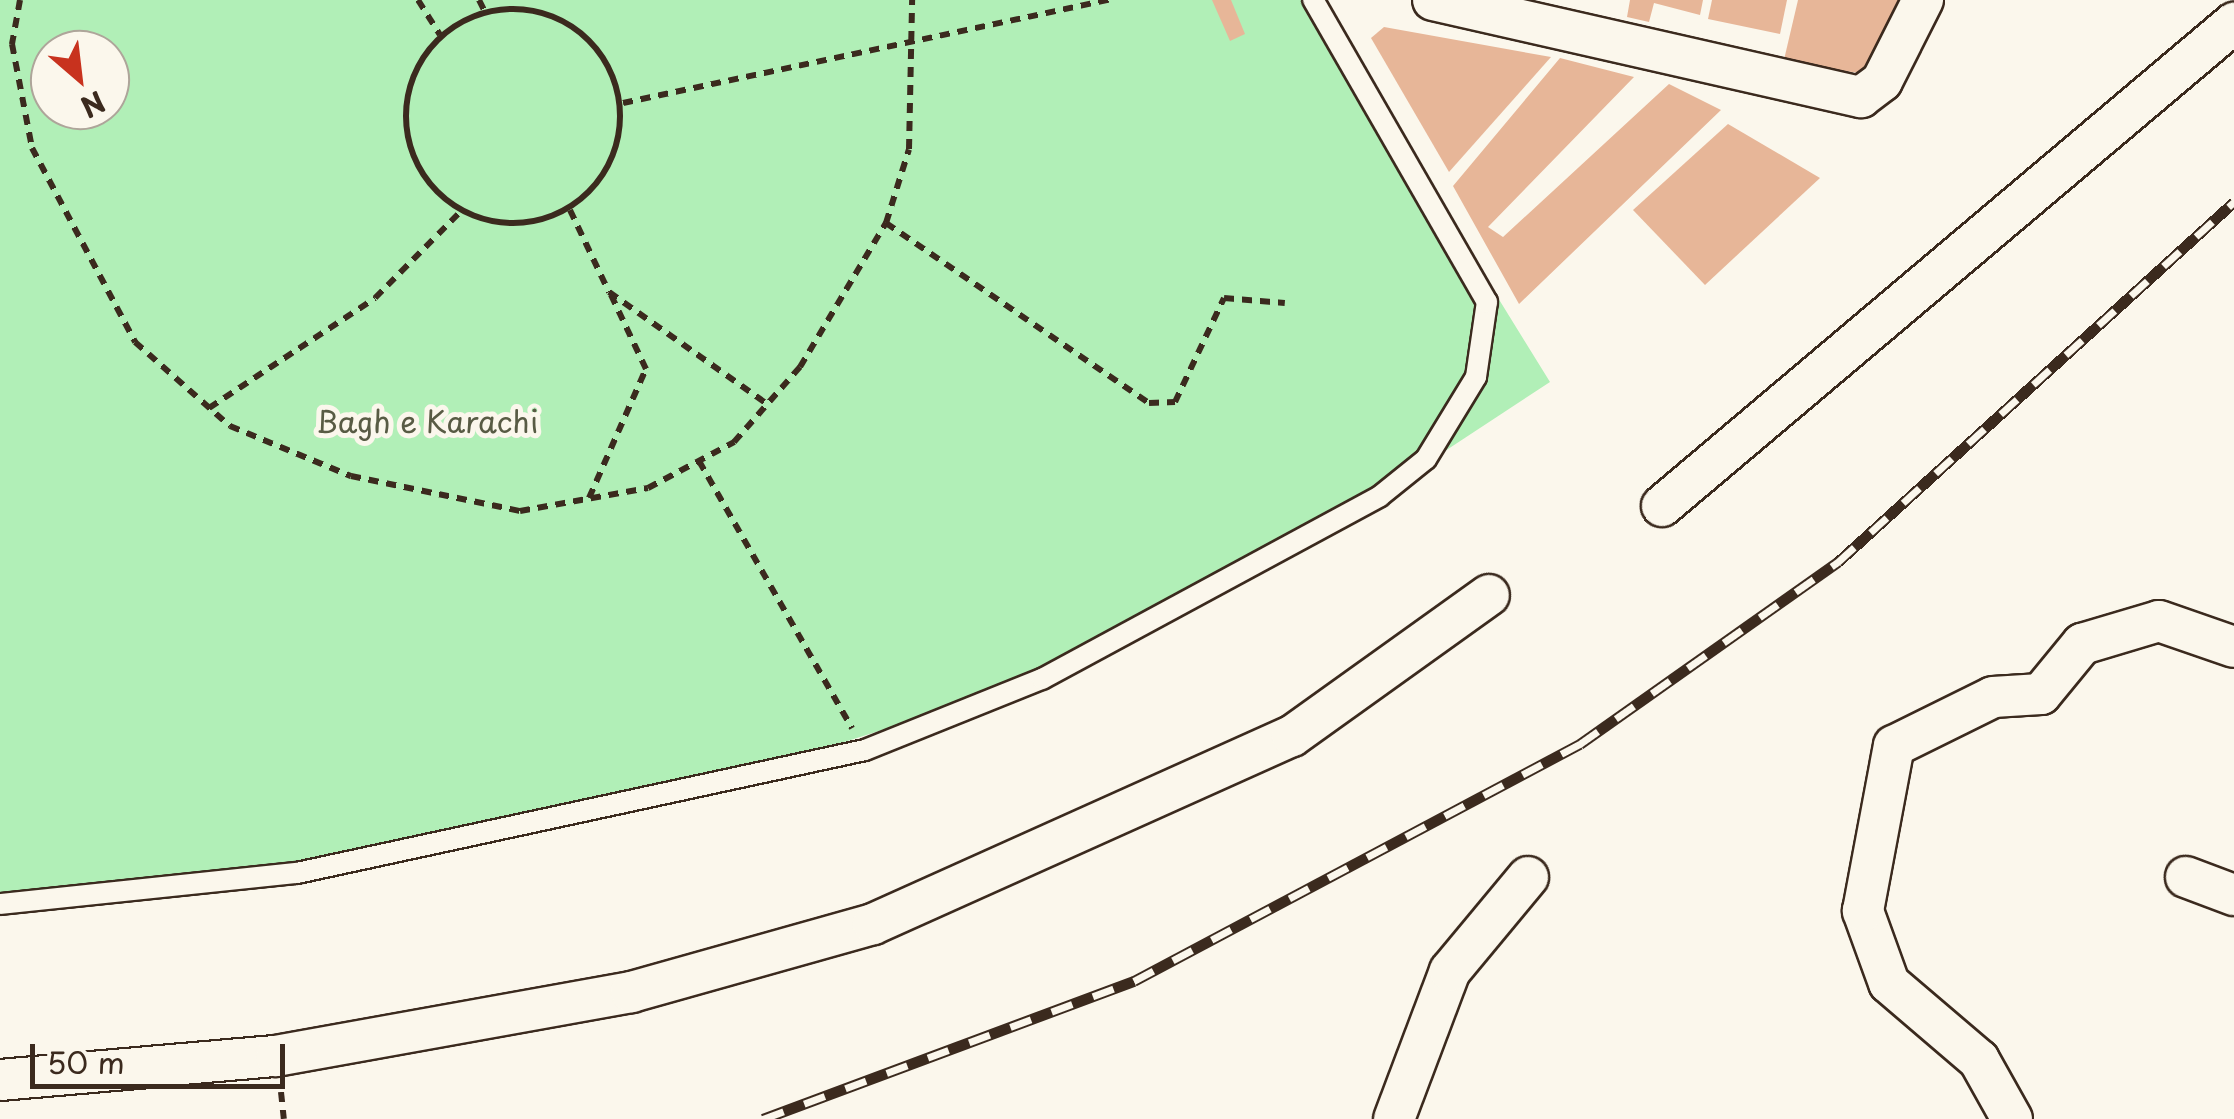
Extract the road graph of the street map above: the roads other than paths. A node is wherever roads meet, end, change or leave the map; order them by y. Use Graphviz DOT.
graph roads {
  1 [pos="1313,0"];
  2 [pos="1433,0"];
  3 [pos="1924,0"];
  4 [pos="2234,23"];
  5 [pos="1662,506"];
  6 [pos="1489,595"];
  7 [pos="2234,647"];
  8 [pos="2186,876"];
  9 [pos="1528,877"];
  10 [pos="2234,895"];
  11 [pos="0,904"];
  12 [pos="0,1080"];
  13 [pos="1394,1119"];
  14 [pos="2012,1119"];
  1 -- 11 [label="lane"];
  2 -- 3 [label="street"];
  4 -- 5 [label="street"];
  6 -- 12 [label="street"];
  7 -- 14 [label="street"];
  8 -- 10 [label="street"];
  9 -- 13 [label="street"];
}
